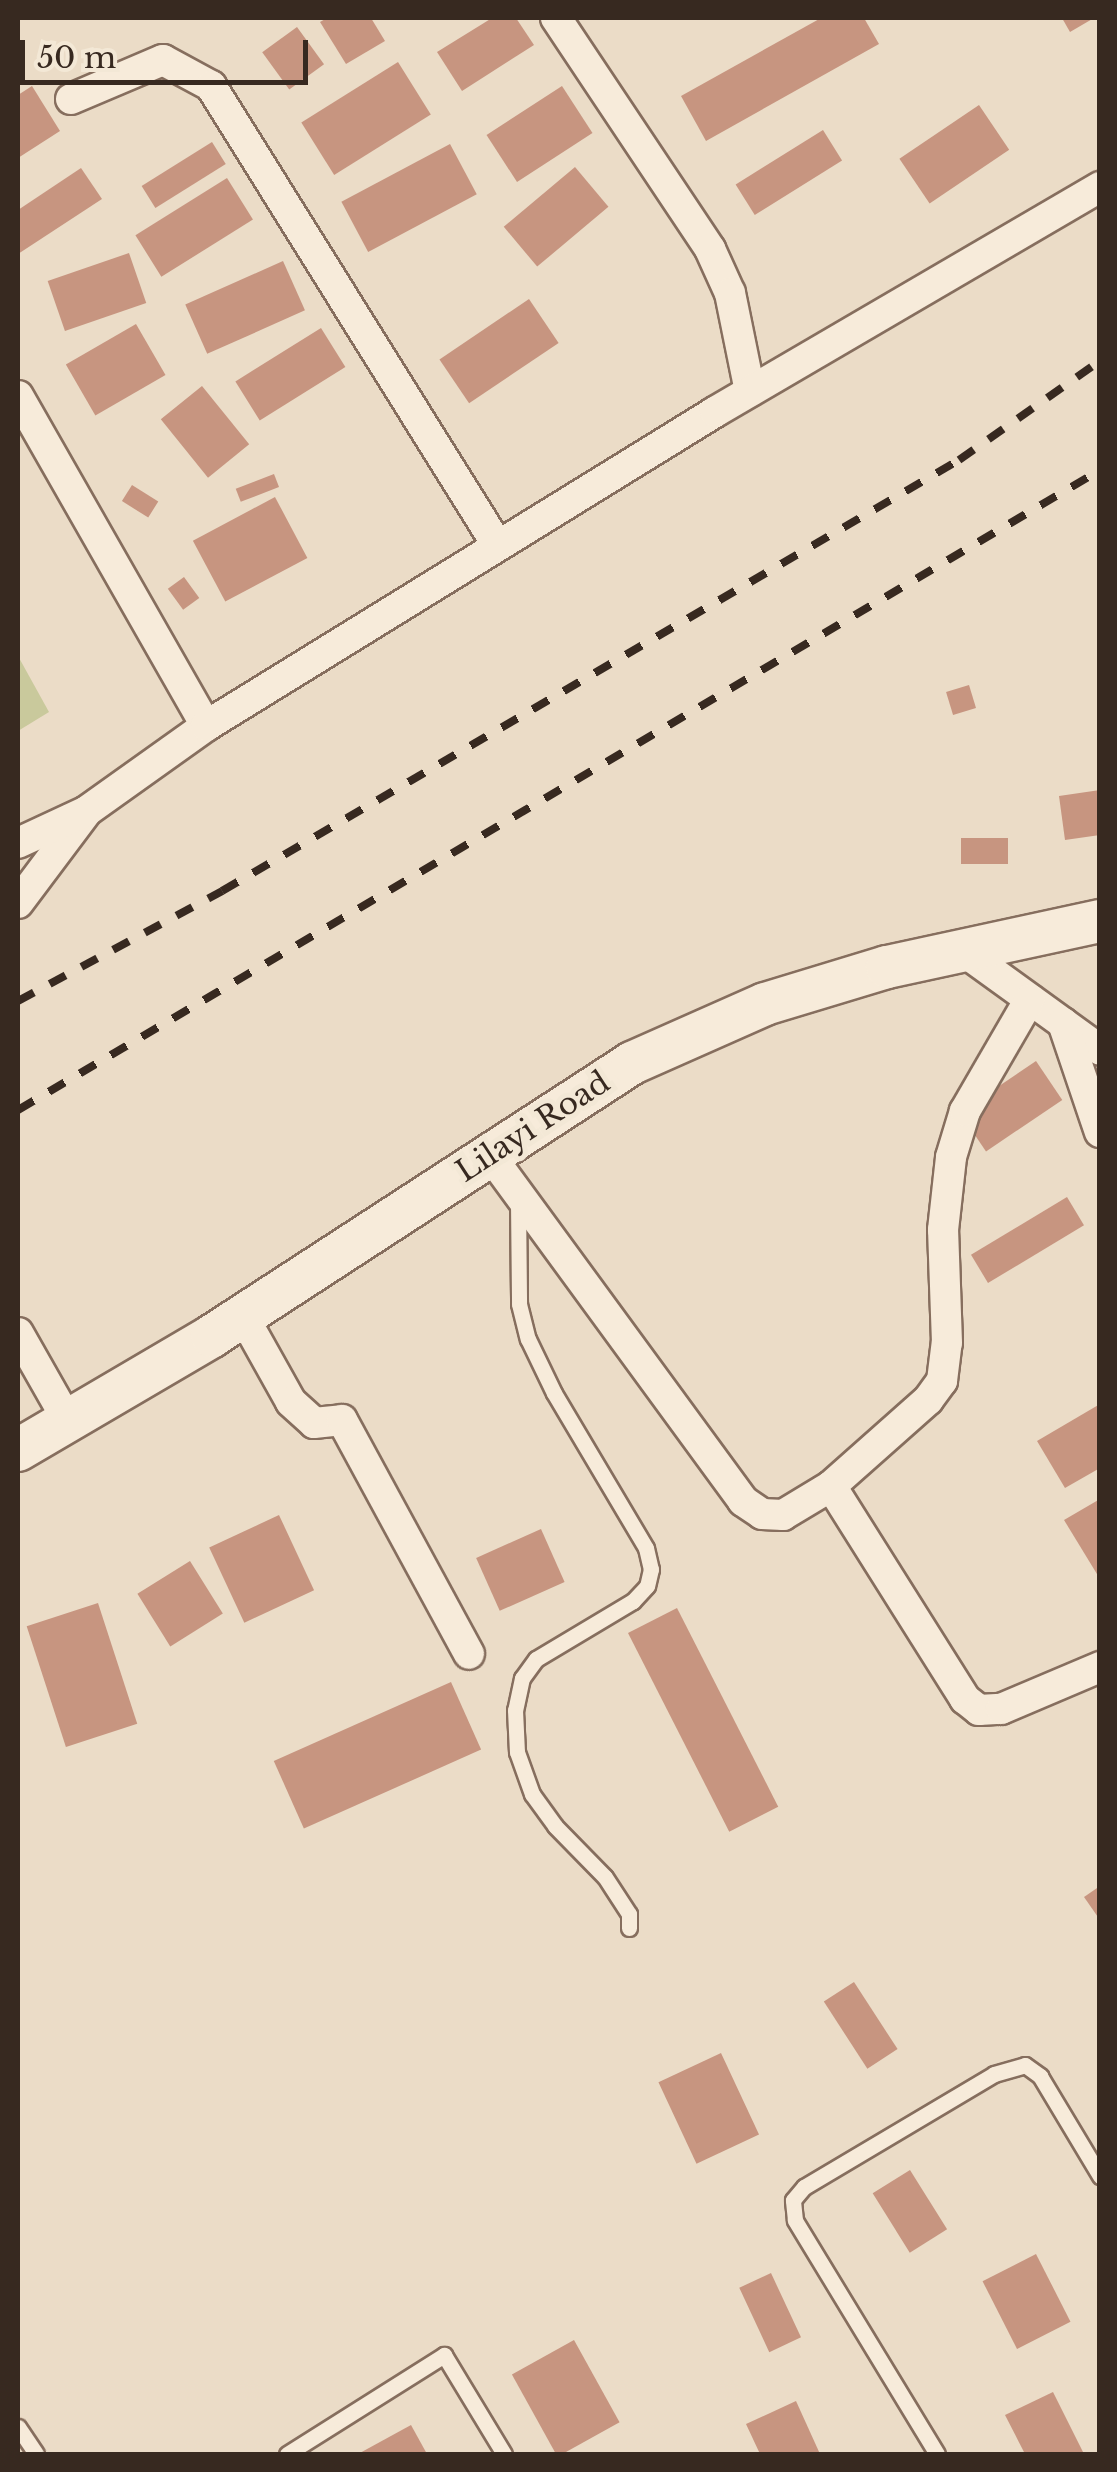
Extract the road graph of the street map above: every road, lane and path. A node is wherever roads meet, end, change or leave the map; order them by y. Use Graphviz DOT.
graph roads {
  1 [pos="556,18"];
  2 [pos="71,99"];
  3 [pos="1100,187"];
  4 [pos="750,391"];
  5 [pos="18,396"];
  6 [pos="498,546"];
  7 [pos="206,726"];
  8 [pos="88,811"];
  9 [pos="18,842"];
  10 [pos="18,902"];
  11 [pos="1100,920"];
  12 [pos="962,950"];
  13 [pos="1030,999"];
  14 [pos="1063,1023"];
  15 [pos="1100,1050"];
  16 [pos="1100,1132"];
  17 [pos="490,1155"];
  18 [pos="518,1193"];
  19 [pos="243,1316"];
  20 [pos="18,1332"];
  21 [pos="68,1421"];
  22 [pos="18,1450"];
  23 [pos="831,1486"];
  24 [pos="469,1654"];
  25 [pos="1100,1667"];
  26 [pos="629,1928"];
  27 [pos="1100,2176"];
  28 [pos="18,2427"];
  29 [pos="36,2454"];
  30 [pos="287,2454"];
  31 [pos="504,2454"];
  32 [pos="937,2454"];
  1 -- 4 [label="street"];
  2 -- 6 [label="street"];
  3 -- 4 [label="street"];
  4 -- 6 [label="street"];
  5 -- 7 [label="street"];
  6 -- 7 [label="street"];
  7 -- 8 [label="street"];
  8 -- 9 [label="street"];
  8 -- 10 [label="street"];
  11 -- 12 [label="street, Lilayi Road"];
  12 -- 13 [label="street"];
  12 -- 17 [label="street, Lilayi Road"];
  13 -- 14 [label="street"];
  13 -- 23 [label="street"];
  14 -- 15 [label="street"];
  14 -- 16 [label="street"];
  17 -- 18 [label="street"];
  17 -- 19 [label="street, Lilayi Road"];
  18 -- 23 [label="street"];
  18 -- 26 [label="lane"];
  19 -- 21 [label="street, Lilayi Road"];
  19 -- 24 [label="street"];
  20 -- 21 [label="street"];
  21 -- 22 [label="street, Lilayi Road"];
  23 -- 25 [label="street"];
  27 -- 32 [label="lane"];
  28 -- 29 [label="lane"];
  30 -- 31 [label="lane"];
}
